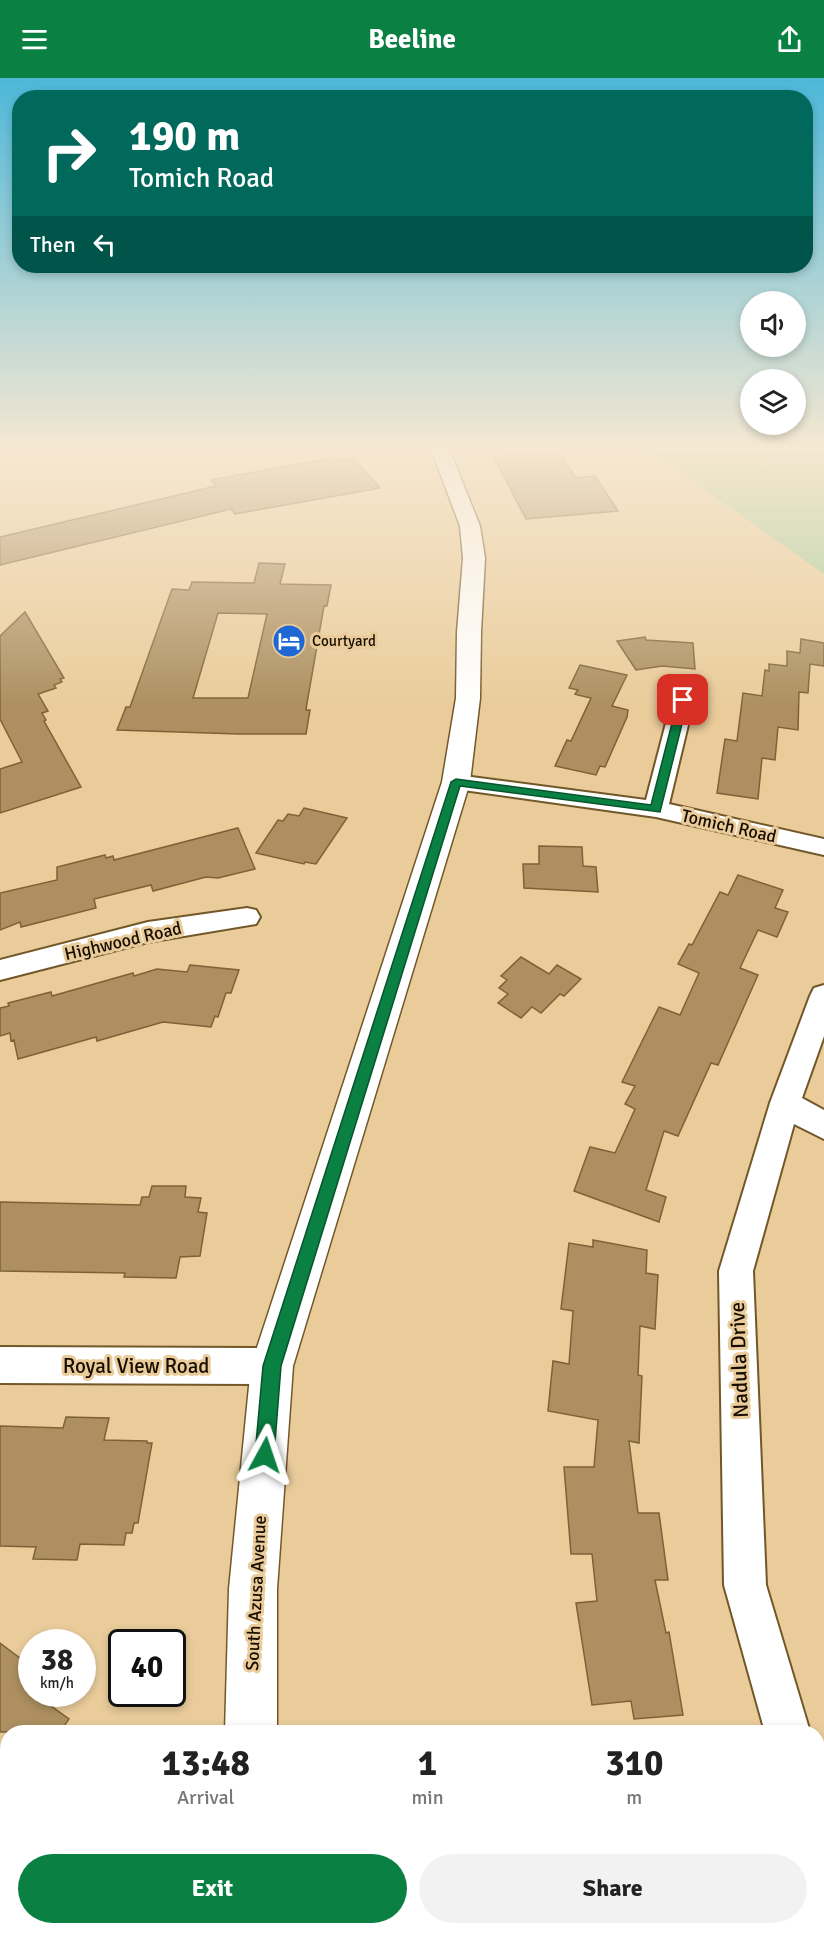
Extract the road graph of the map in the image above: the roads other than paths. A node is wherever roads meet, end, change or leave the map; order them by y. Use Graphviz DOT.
graph roads {
  1 [pos="471,533"];
  2 [pos="683,700"];
  3 [pos="456,782"];
  4 [pos="656,809"];
  5 [pos="824,847"];
  6 [pos="247,917"];
  7 [pos="0,970"];
  8 [pos="824,996"];
  9 [pos="785,1103"];
  10 [pos="824,1126"];
  11 [pos="0,1365"];
  12 [pos="272,1366"];
  13 [pos="250,1725"];
  14 [pos="785,1725"];
  1 -- 3 [label="street, South Azusa Avenue"];
  2 -- 4 [label="street"];
  3 -- 4 [label="street, Tomich Road"];
  3 -- 12 [label="street, South Azusa Avenue"];
  4 -- 5 [label="street, Tomich Road"];
  6 -- 7 [label="street, Highwood Road"];
  8 -- 9 [label="street, Nadula Drive"];
  9 -- 10 [label="street"];
  9 -- 14 [label="street, Nadula Drive"];
  11 -- 12 [label="street, Royal View Road"];
  12 -- 13 [label="street, South Azusa Avenue"];
}
